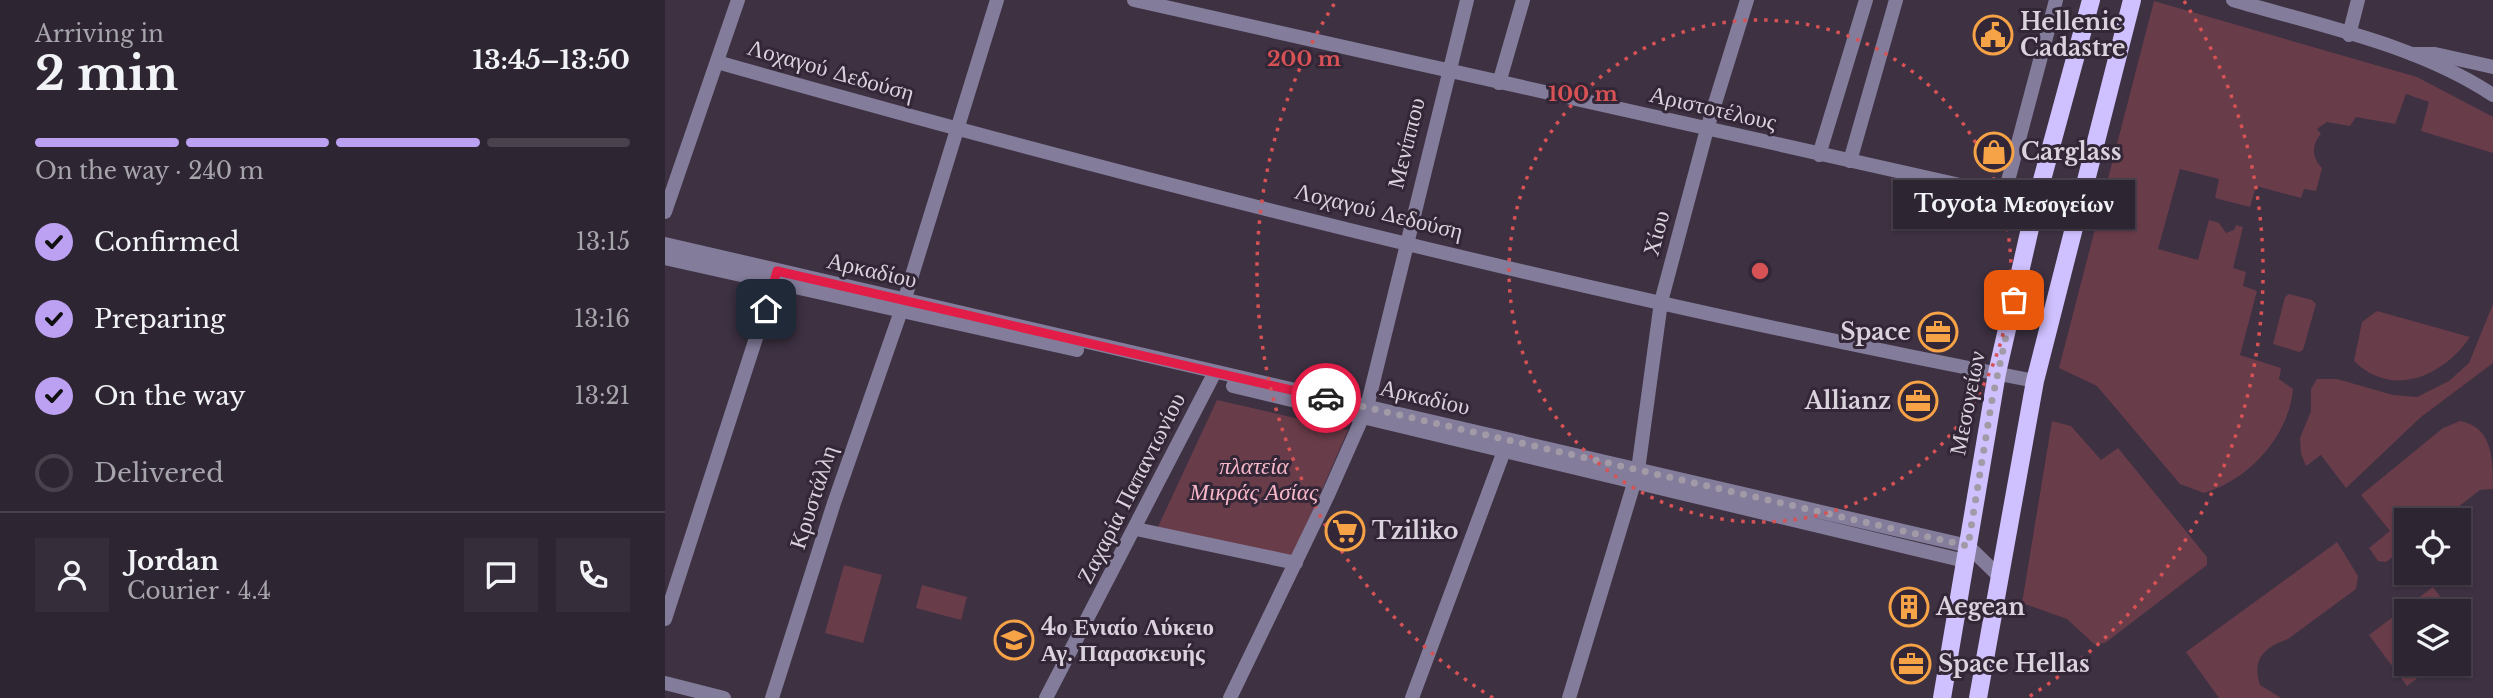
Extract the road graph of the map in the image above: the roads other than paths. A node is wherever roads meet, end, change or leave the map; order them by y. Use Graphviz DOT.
graph roads {
  1 [pos="737,0"];
  2 [pos="997,0"];
  3 [pos="1134,0"];
  4 [pos="1467,0"];
  5 [pos="1523,0"];
  6 [pos="1747,0"];
  7 [pos="1865,0"];
  8 [pos="1896,0"];
  9 [pos="2056,0"];
  10 [pos="2091,0"];
  11 [pos="2132,0"];
  12 [pos="2233,0"];
  13 [pos="2358,0"];
  14 [pos="2349,35"];
  15 [pos="2411,54"];
  16 [pos="717,62"];
  17 [pos="2493,67"];
  18 [pos="1447,71"];
  19 [pos="1499,83"];
  20 [pos="2493,95"];
  21 [pos="1707,129"];
  22 [pos="956,130"];
  23 [pos="1819,155"];
  24 [pos="1850,161"];
  25 [pos="2004,196"];
  26 [pos="2036,202"];
  27 [pos="665,212"];
  28 [pos="1406,242"];
  29 [pos="665,244"];
  30 [pos="665,258"];
  31 [pos="776,277"];
  32 [pos="1661,302"];
  33 [pos="903,306"];
  34 [pos="1997,373"];
  35 [pos="1213,377"];
  36 [pos="2035,381"];
  37 [pos="1364,413"];
  38 [pos="1504,451"];
  39 [pos="1636,477"];
  40 [pos="1136,529"];
  41 [pos="1966,553"];
  42 [pos="1296,563"];
  43 [pos="2000,577"];
  44 [pos="665,619"];
  45 [pos="665,684"];
  46 [pos="724,698"];
  47 [pos="772,698"];
  48 [pos="1046,698"];
  49 [pos="1230,698"];
  50 [pos="1412,698"];
  51 [pos="1569,698"];
  52 [pos="1942,698"];
  53 [pos="1977,698"];
  1 -- 16 [label="street"];
  2 -- 22 [label="street, Κρυστάλλη"];
  3 -- 18 [label="street, Αριστοτέλους"];
  4 -- 18 [label="street, Μενίππου"];
  5 -- 19 [label="street"];
  6 -- 21 [label="street, Χίου"];
  7 -- 23 [label="street"];
  8 -- 24 [label="street"];
  9 -- 25 [label="street"];
  10 -- 26 [label="main road, Μεσογείων"];
  11 -- 36 [label="main road"];
  12 -- 14 [label="street"];
  13 -- 14 [label="street"];
  14 -- 15 [label="street"];
  15 -- 17 [label="street"];
  15 -- 20 [label="street"];
  16 -- 22 [label="street, Λοχαγού Δεδούση"];
  16 -- 27 [label="street"];
  18 -- 19 [label="street, Αριστοτέλους"];
  18 -- 28 [label="street, Μενίππου"];
  19 -- 21 [label="street, Αριστοτέλους"];
  21 -- 23 [label="street, Αριστοτέλους"];
  21 -- 32 [label="street, Χίου"];
  22 -- 28 [label="street, Λοχαγού Δεδούση"];
  22 -- 33 [label="street, Κρυστάλλη"];
  23 -- 24 [label="street, Αριστοτέλους"];
  24 -- 25 [label="street, Αριστοτέλους"];
  25 -- 26 [label="street, Αριστοτέλους"];
  26 -- 34 [label="main road, Μεσογείων"];
  28 -- 32 [label="street, Λοχαγού Δεδούση"];
  28 -- 37 [label="street, Μενίππου"];
  29 -- 31 [label="street, Αρκαδίου"];
  30 -- 31 [label="street, Αρκαδίου"];
  31 -- 33 [label="street, Αρκαδίου"];
  31 -- 44 [label="street"];
  32 -- 34 [label="street, Λοχαγού Δεδούση"];
  32 -- 39 [label="street, Χίου"];
  33 -- 35 [label="street, Αρκαδίου"];
  33 -- 47 [label="street, Κρυστάλλη"];
  34 -- 36 [label="street, Λοχαγού Δεδούση"];
  34 -- 41 [label="main road, Μεσογείων"];
  35 -- 37 [label="street, Αρκαδίου"];
  35 -- 40 [label="street, Ζαχαρία Παπαντωνίου"];
  36 -- 43 [label="main road"];
  37 -- 38 [label="street, Αρκαδίου"];
  37 -- 39 [label="street, Αρκαδίου"];
  37 -- 42 [label="street, Μενίππου"];
  38 -- 39 [label="street, Αρκαδίου"];
  38 -- 50 [label="street"];
  39 -- 41 [label="street, Αρκαδίου"];
  39 -- 51 [label="street, Χίου"];
  40 -- 42 [label="street"];
  40 -- 48 [label="street, Ζαχαρία Παπαντωνίου"];
  41 -- 43 [label="street"];
  41 -- 52 [label="main road, Μεσογείων"];
  42 -- 49 [label="street, Μενίππου"];
  43 -- 53 [label="main road"];
  45 -- 46 [label="street"];
}
